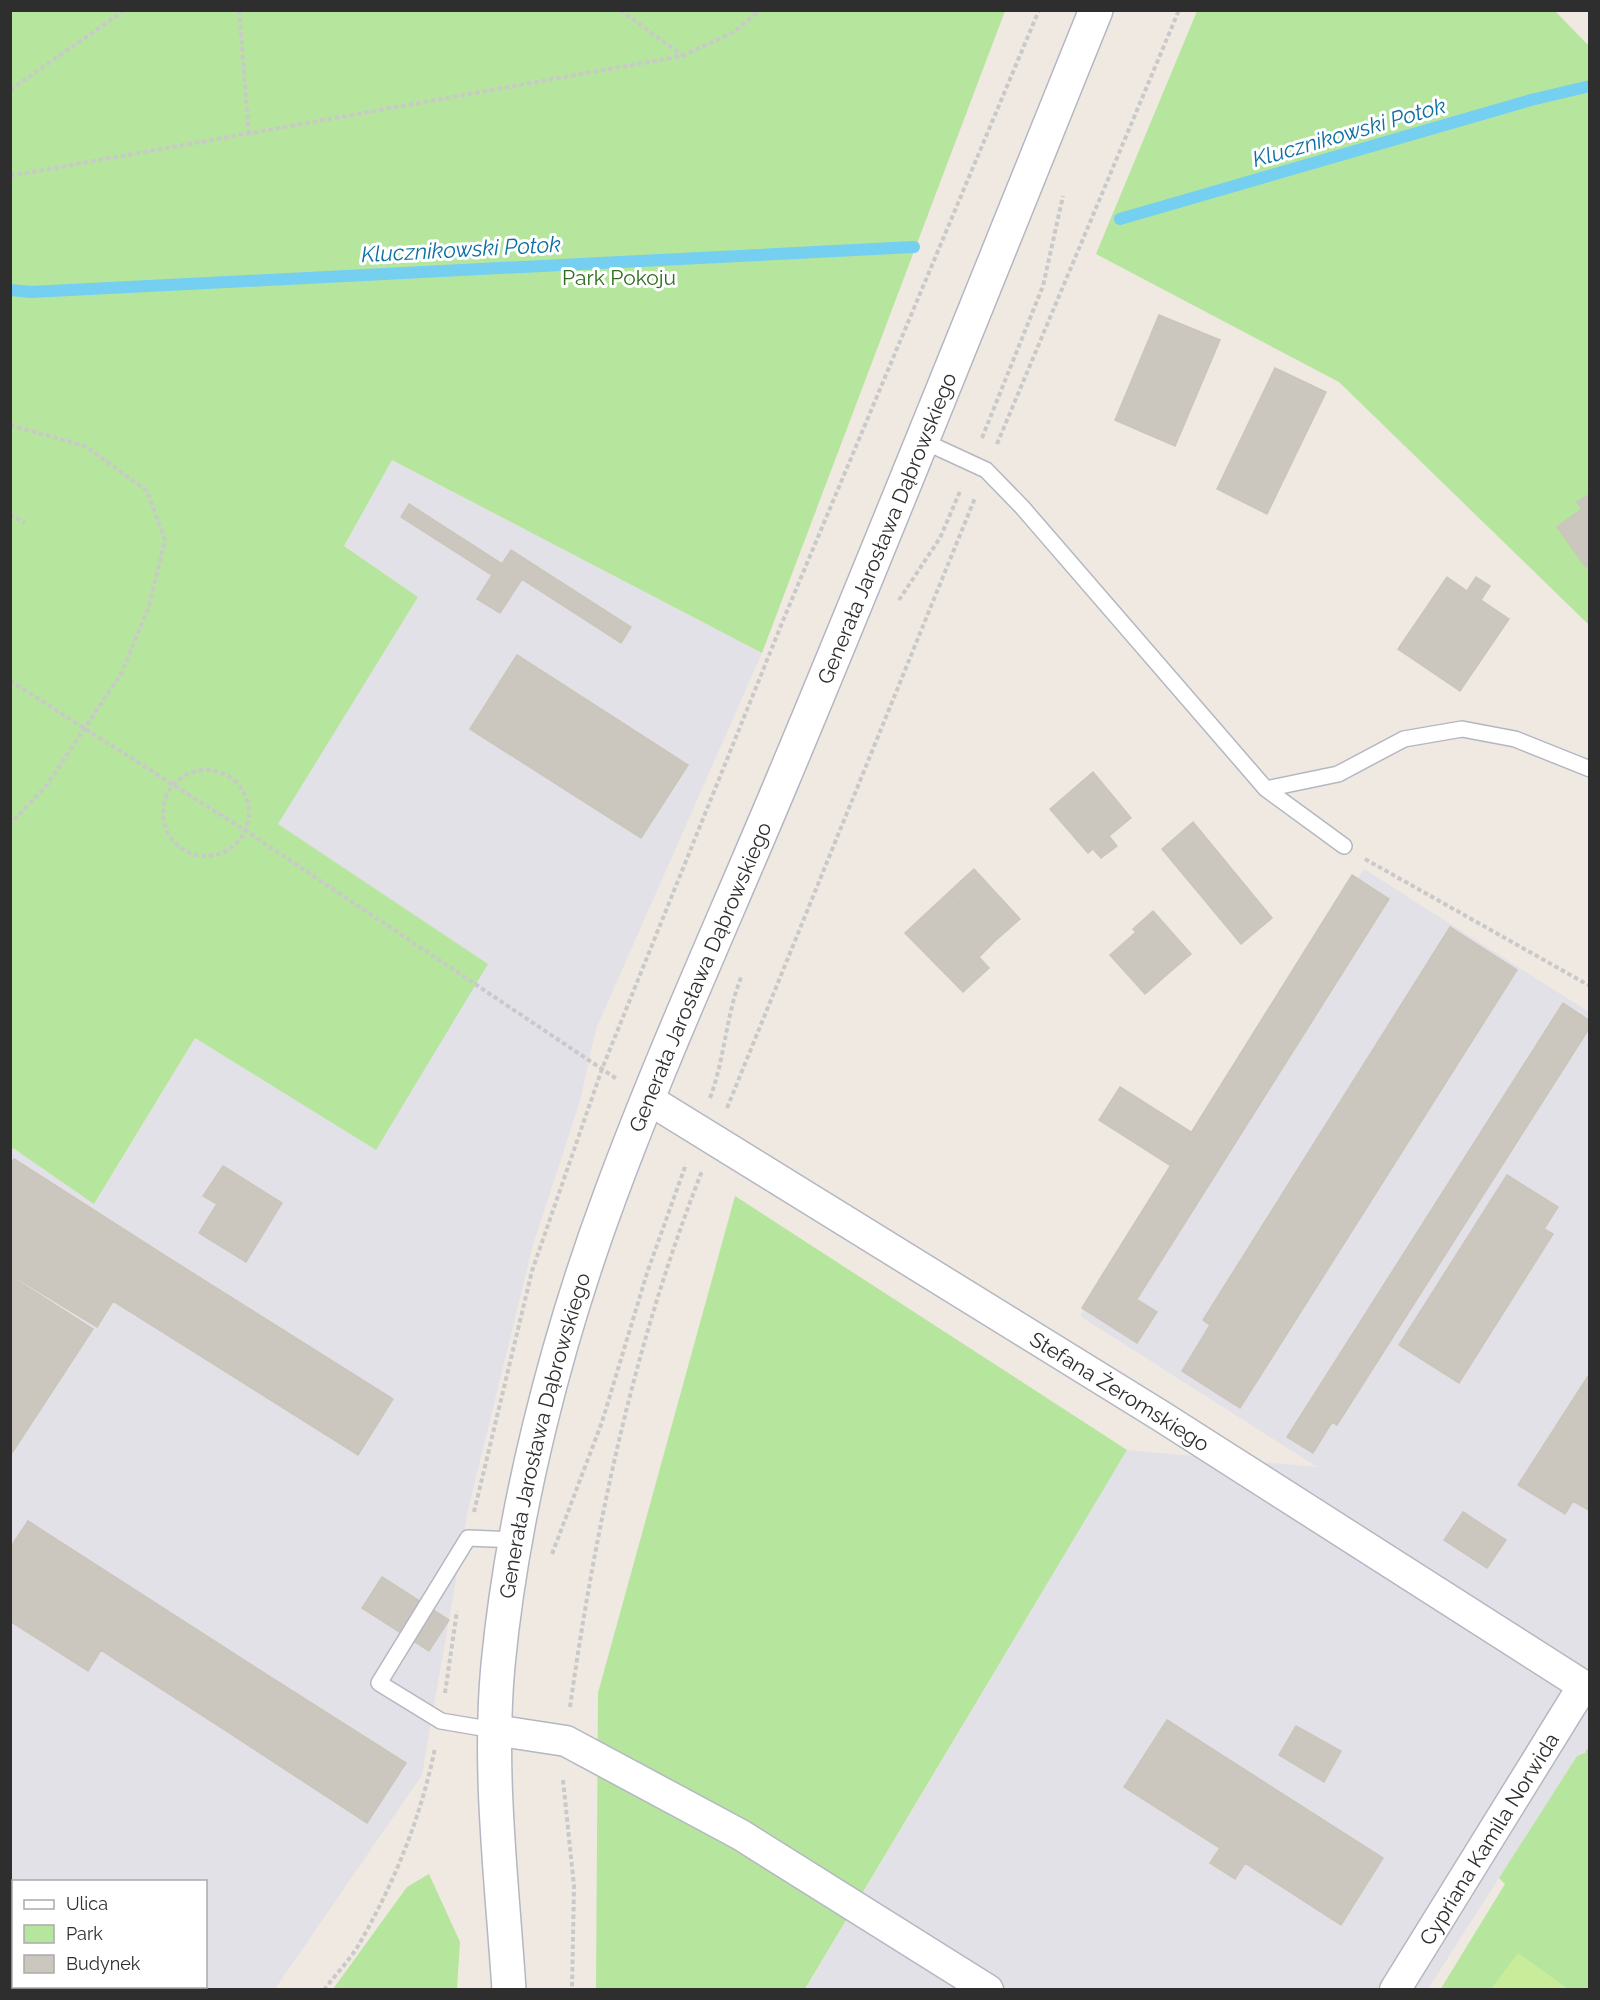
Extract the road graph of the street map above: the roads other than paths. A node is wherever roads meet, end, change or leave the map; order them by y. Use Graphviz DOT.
graph roads {
  1 [pos="1096,10"];
  2 [pos="921,440"];
  3 [pos="1590,769"];
  4 [pos="1266,789"];
  5 [pos="1344,846"];
  6 [pos="648,1099"];
  7 [pos="517,1540"];
  8 [pos="1586,1688"];
  9 [pos="494,1730"];
  10 [pos="509,1989"];
  11 [pos="988,1989"];
  12 [pos="1395,1989"];
  1 -- 2 [label="street, Generała Jarosława Dąbrowskiego"];
  2 -- 4 [label="lane"];
  2 -- 6 [label="street, Generała Jarosława Dąbrowskiego"];
  3 -- 4 [label="lane"];
  4 -- 5 [label="lane"];
  6 -- 7 [label="street, Generała Jarosława Dąbrowskiego"];
  6 -- 8 [label="street, Stefana Żeromskiego"];
  7 -- 9 [label="street, Generała Jarosława Dąbrowskiego"];
  7 -- 9 [label="lane"];
  8 -- 12 [label="street, Cypriana Kamila Norwida"];
  9 -- 10 [label="street, Generała Jarosława Dąbrowskiego"];
  9 -- 11 [label="street"];
}
